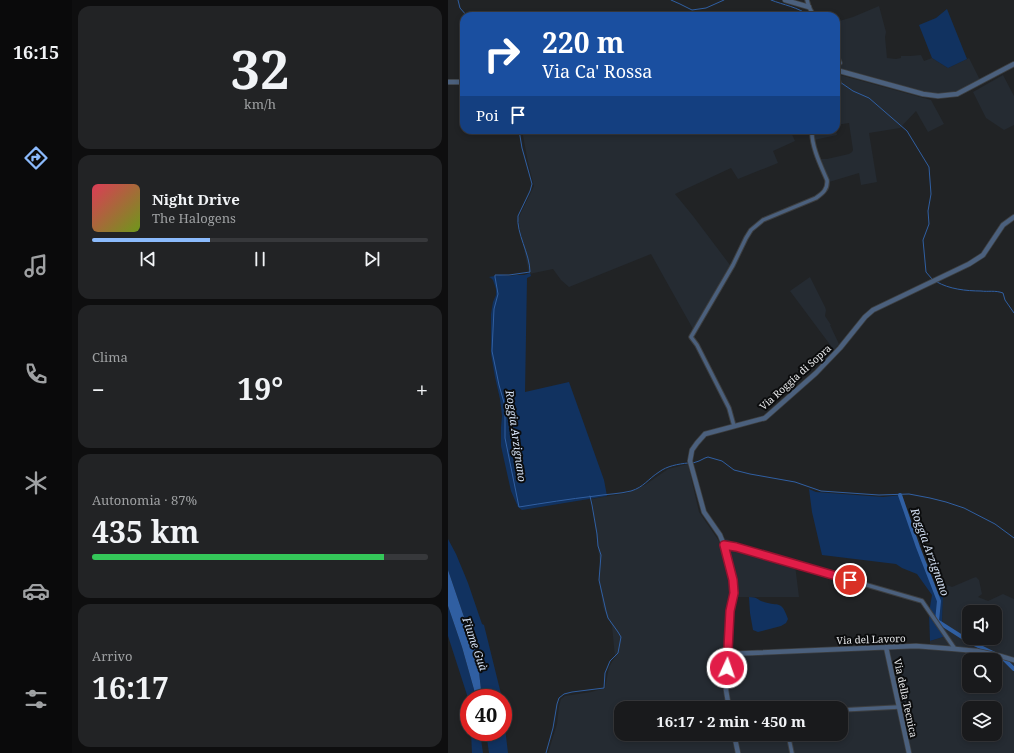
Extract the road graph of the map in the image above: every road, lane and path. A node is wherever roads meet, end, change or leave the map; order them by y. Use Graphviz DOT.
graph roads {
  1 [pos="785,0"];
  2 [pos="807,0"];
  3 [pos="809,7"];
  4 [pos="812,12"];
  5 [pos="1014,64"];
  6 [pos="840,72"];
  7 [pos="448,82"];
  8 [pos="460,82"];
  9 [pos="812,134"];
  10 [pos="1014,217"];
  11 [pos="734,426"];
  12 [pos="724,545"];
  13 [pos="886,647"];
  14 [pos="956,649"];
  15 [pos="727,654"];
  16 [pos="1014,660"];
  17 [pos="728,701"];
  18 [pos="899,707"];
  19 [pos="848,710"];
  20 [pos="735,741"];
  21 [pos="789,741"];
  22 [pos="738,753"];
  23 [pos="792,753"];
  24 [pos="909,753"];
  1 -- 3 [label="street"];
  2 -- 3 [label="street"];
  3 -- 4 [label="street"];
  5 -- 6 [label="street"];
  7 -- 8 [label="street"];
  9 -- 11 [label="street"];
  10 -- 11 [label="street, Via Roggia di Sopra"];
  11 -- 12 [label="street, Via Roggia di Sopra"];
  12 -- 14 [label="street"];
  12 -- 15 [label="street"];
  13 -- 14 [label="street, Via del Lavoro"];
  13 -- 15 [label="street, Via del Lavoro"];
  13 -- 18 [label="street, Via della Tecnica"];
  14 -- 16 [label="street, Via del Lavoro"];
  15 -- 17 [label="street"];
  18 -- 19 [label="street"];
  18 -- 24 [label="street, Via della Tecnica"];
  20 -- 22 [label="street"];
  21 -- 23 [label="street"];
}
